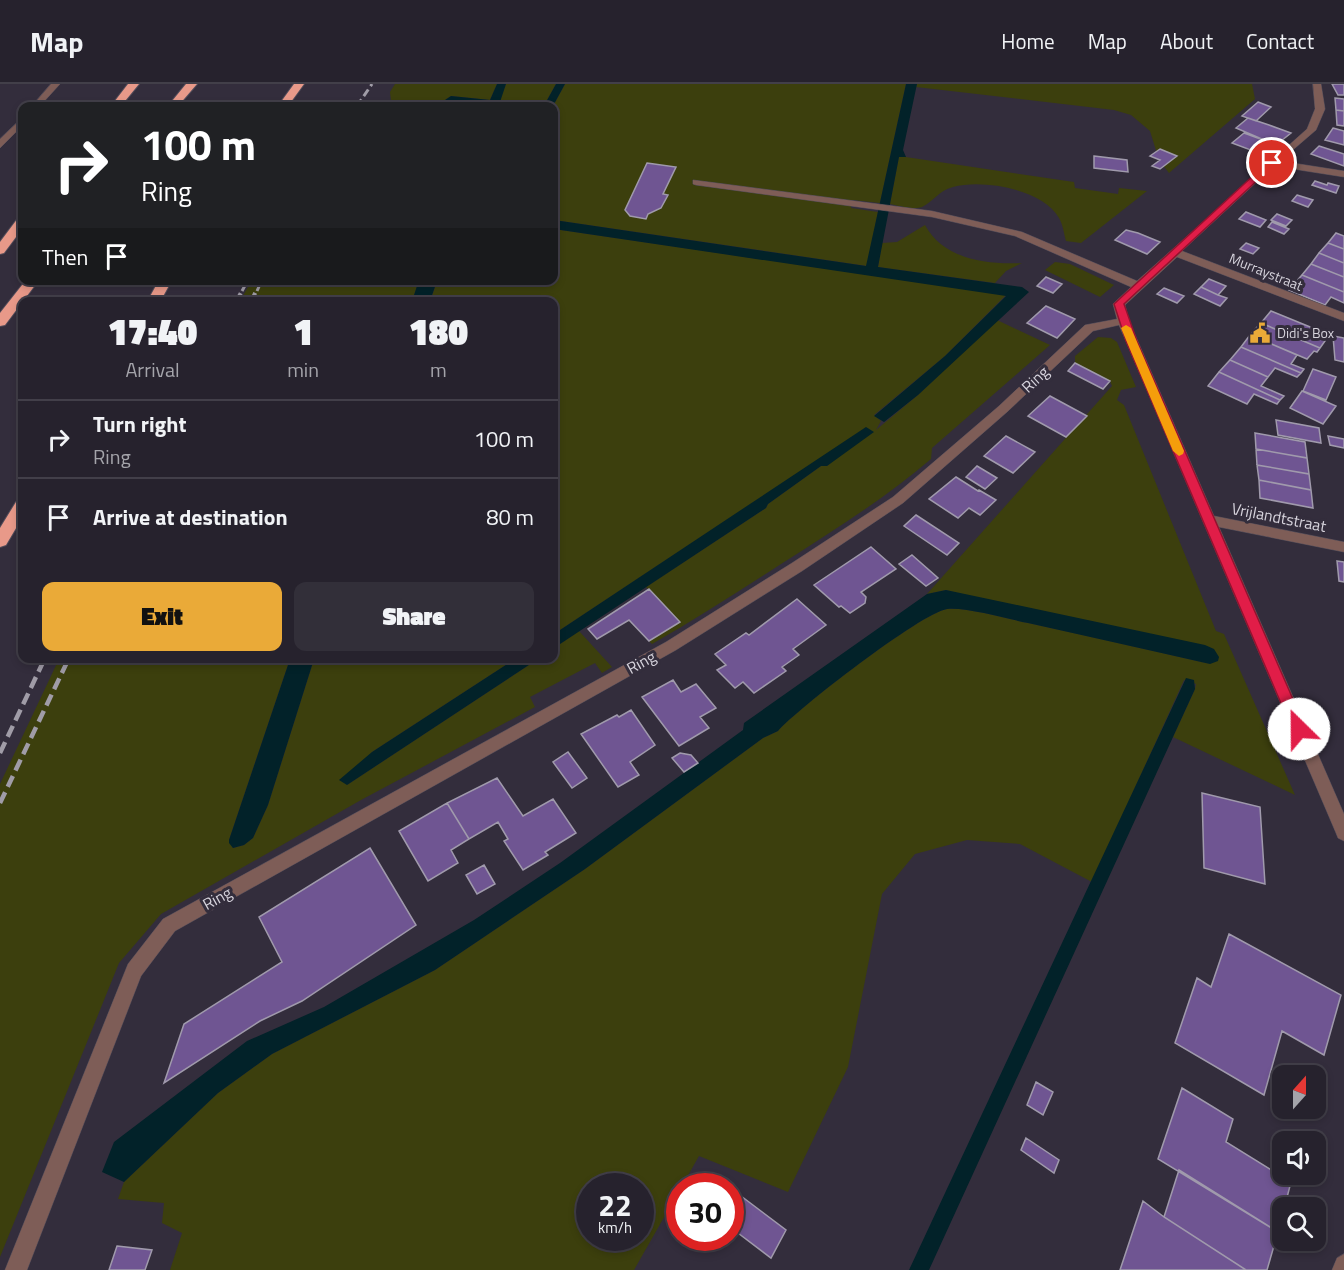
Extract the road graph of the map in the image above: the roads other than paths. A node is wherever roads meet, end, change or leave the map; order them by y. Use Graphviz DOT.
graph roads {
  1 [pos="56,84"];
  2 [pos="134,84"];
  3 [pos="192,84"];
  4 [pos="299,84"];
  5 [pos="1317,84"];
  6 [pos="40,102"];
  7 [pos="119,102"];
  8 [pos="176,102"];
  9 [pos="287,102"];
  10 [pos="18,125"];
  11 [pos="0,145"];
  12 [pos="1272,163"];
  13 [pos="1344,174"];
  14 [pos="696,182"];
  15 [pos="18,226"];
  16 [pos="0,249"];
  17 [pos="1177,253"];
  18 [pos="29,285"];
  19 [pos="1139,286"];
  20 [pos="20,297"];
  21 [pos="18,299"];
  22 [pos="1344,317"];
  23 [pos="1123,321"];
  24 [pos="0,322"];
  25 [pos="18,512"];
  26 [pos="1208,520"];
  27 [pos="0,541"];
  28 [pos="1344,547"];
  29 [pos="1344,833"];
  30 [pos="1344,1265"];
  31 [pos="16,1270"];
  32 [pos="1343,1270"];
  1 -- 6 [label="street"];
  2 -- 7 [label="highway"];
  3 -- 8 [label="highway"];
  4 -- 9 [label="highway"];
  5 -- 12 [label="street"];
  10 -- 11 [label="street"];
  12 -- 13 [label="street"];
  12 -- 17 [label="street"];
  14 -- 19 [label="street"];
  15 -- 16 [label="highway"];
  17 -- 19 [label="street"];
  17 -- 22 [label="street, Murraystraat"];
  18 -- 20 [label="highway"];
  19 -- 23 [label="street"];
  21 -- 24 [label="highway"];
  23 -- 26 [label="street"];
  23 -- 31 [label="street, Ring"];
  25 -- 27 [label="highway"];
  26 -- 28 [label="street, Vrijlandtstraat"];
  26 -- 29 [label="street"];
  30 -- 32 [label="street"];
}
